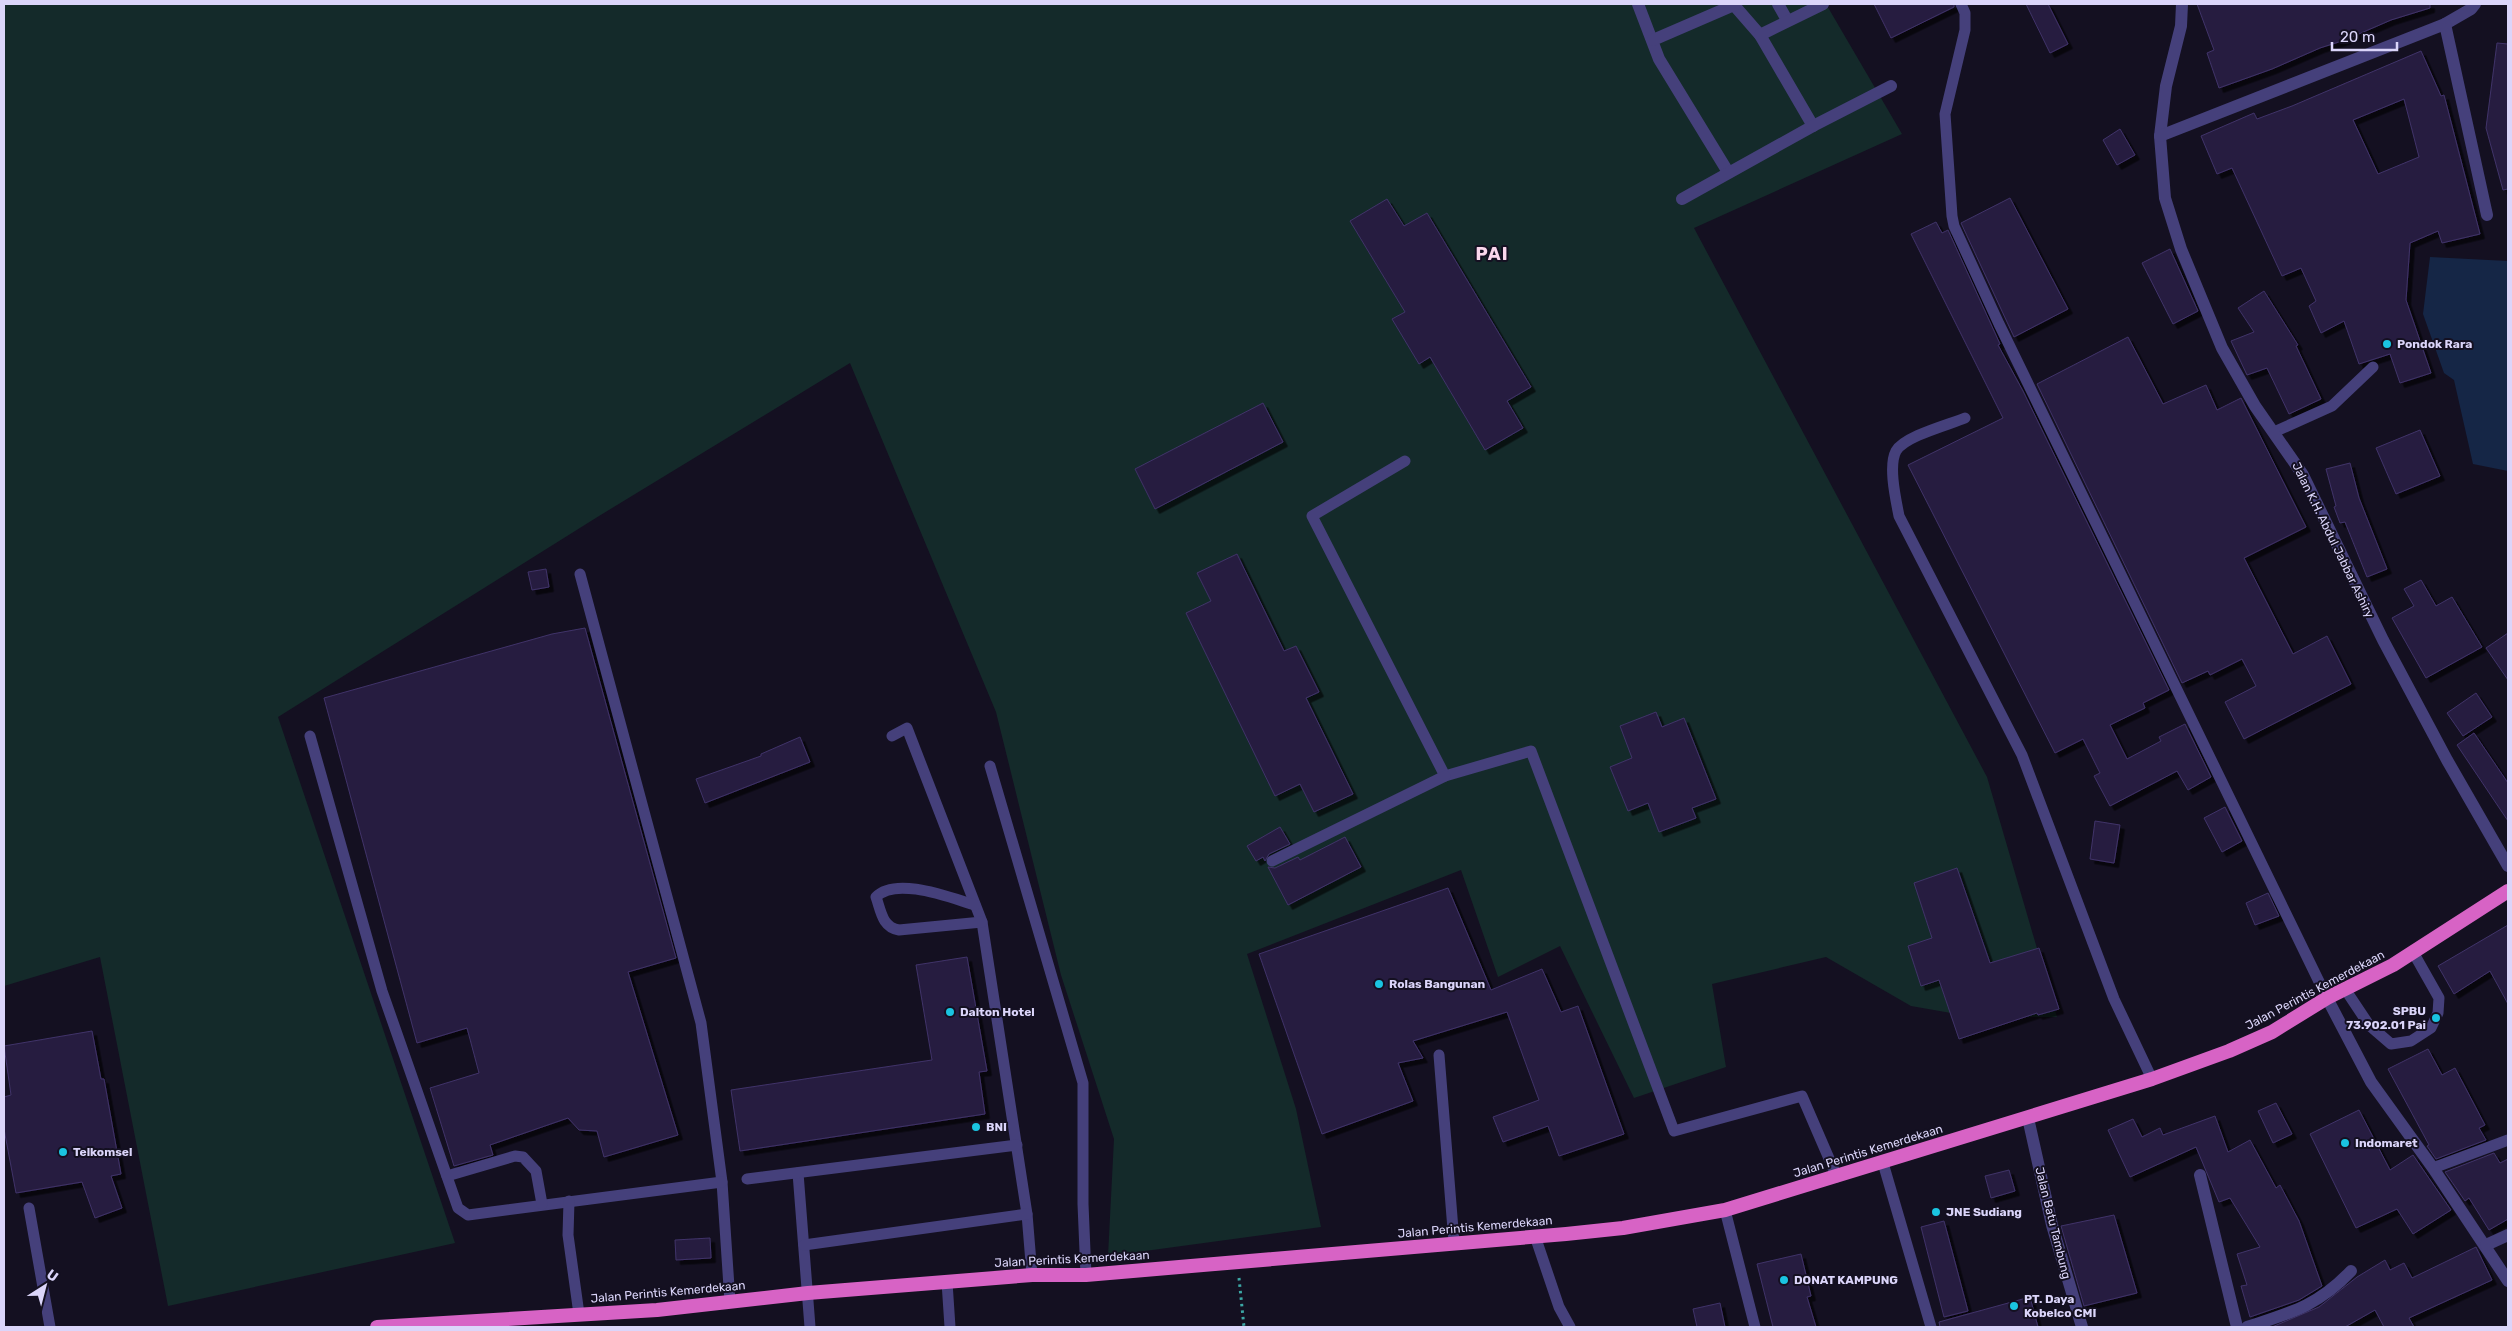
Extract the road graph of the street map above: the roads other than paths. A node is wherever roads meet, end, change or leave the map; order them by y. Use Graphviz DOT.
graph roads {
  1 [pos="1638,4"];
  2 [pos="1733,4"];
  3 [pos="1778,4"];
  4 [pos="1823,4"];
  5 [pos="1961,4"];
  6 [pos="2182,4"];
  7 [pos="2475,4"];
  8 [pos="1787,20"];
  9 [pos="2444,24"];
  10 [pos="1760,35"];
  11 [pos="1653,40"];
  12 [pos="1891,86"];
  13 [pos="1813,126"];
  14 [pos="2160,136"];
  15 [pos="1728,172"];
  16 [pos="1682,198"];
  17 [pos="2487,215"];
  18 [pos="2373,367"];
  19 [pos="1965,418"];
  20 [pos="2274,432"];
  21 [pos="1405,461"];
  22 [pos="580,574"];
  23 [pos="310,736"];
  24 [pos="892,736"];
  25 [pos="990,766"];
  26 [pos="1445,776"];
  27 [pos="1272,861"];
  28 [pos="2508,866"];
  29 [pos="2508,891"];
  30 [pos="975,905"];
  31 [pos="982,922"];
  32 [pos="2413,952"];
  33 [pos="2345,989"];
  34 [pos="2327,998"];
  35 [pos="1439,1054"];
  36 [pos="2152,1079"];
  37 [pos="2028,1118"];
  38 [pos="2508,1140"];
  39 [pos="1017,1145"];
  40 [pos="1883,1162"];
  41 [pos="2433,1168"];
  42 [pos="798,1173"];
  43 [pos="2200,1175"];
  44 [pos="446,1176"];
  45 [pos="1837,1176"];
  46 [pos="747,1179"];
  47 [pos="722,1182"];
  48 [pos="570,1201"];
  49 [pos="542,1204"];
  50 [pos="29,1208"];
  51 [pos="1725,1210"];
  52 [pos="1027,1214"];
  53 [pos="2508,1235"];
  54 [pos="1535,1236"];
  55 [pos="1454,1242"];
  56 [pos="804,1245"];
  57 [pos="2486,1245"];
  58 [pos="2351,1271"];
  59 [pos="1032,1275"];
  60 [pos="1086,1276"];
  61 [pos="2508,1281"];
  62 [pos="947,1282"];
  63 [pos="808,1293"];
  64 [pos="730,1302"];
  65 [pos="579,1314"];
  66 [pos="50,1327"];
  67 [pos="377,1327"];
  68 [pos="810,1327"];
  69 [pos="950,1327"];
  70 [pos="1570,1327"];
  71 [pos="1755,1327"];
  72 [pos="1931,1327"];
  73 [pos="2082,1327"];
  74 [pos="2237,1327"];
  75 [pos="2247,1327"];
  1 -- 11 [label="street"];
  2 -- 10 [label="street"];
  2 -- 11 [label="street"];
  3 -- 8 [label="street"];
  4 -- 8 [label="street"];
  5 -- 34 [label="lane"];
  6 -- 14 [label="street, Jalan K.H. Abdul Jabbar Ashiry"];
  7 -- 9 [label="street"];
  8 -- 10 [label="street"];
  9 -- 14 [label="street"];
  9 -- 17 [label="street"];
  10 -- 13 [label="street"];
  11 -- 15 [label="street"];
  12 -- 13 [label="street"];
  13 -- 15 [label="street"];
  14 -- 20 [label="street, Jalan K.H. Abdul Jabbar Ashiry"];
  15 -- 16 [label="street"];
  18 -- 20 [label="lane"];
  19 -- 36 [label="lane"];
  20 -- 28 [label="street, Jalan K.H. Abdul Jabbar Ashiry"];
  21 -- 26 [label="lane"];
  22 -- 47 [label="lane"];
  23 -- 44 [label="lane"];
  24 -- 30 [label="lane"];
  25 -- 60 [label="lane"];
  26 -- 27 [label="lane"];
  26 -- 45 [label="lane"];
  29 -- 32 [label="highway, Jalan Perintis Kemerdekaan"];
  30 -- 31 [label="lane"];
  30 -- 31 [label="lane"];
  31 -- 39 [label="lane"];
  32 -- 33 [label="highway, Jalan Perintis Kemerdekaan"];
  32 -- 33 [label="lane"];
  33 -- 34 [label="highway, Jalan Perintis Kemerdekaan"];
  34 -- 36 [label="highway, Jalan Perintis Kemerdekaan"];
  34 -- 41 [label="street"];
  35 -- 55 [label="lane"];
  36 -- 37 [label="highway, Jalan Perintis Kemerdekaan"];
  37 -- 40 [label="highway, Jalan Perintis Kemerdekaan"];
  37 -- 73 [label="street, Jalan Batu Tambung"];
  38 -- 41 [label="lane"];
  39 -- 42 [label="lane"];
  39 -- 52 [label="lane"];
  40 -- 45 [label="highway, Jalan Perintis Kemerdekaan"];
  40 -- 72 [label="lane"];
  41 -- 57 [label="street"];
  42 -- 46 [label="lane"];
  42 -- 56 [label="lane"];
  43 -- 74 [label="street"];
  44 -- 49 [label="lane"];
  44 -- 49 [label="lane"];
  45 -- 51 [label="highway, Jalan Perintis Kemerdekaan"];
  47 -- 48 [label="lane"];
  47 -- 64 [label="lane"];
  48 -- 49 [label="lane"];
  48 -- 65 [label="lane"];
  50 -- 66 [label="lane"];
  51 -- 54 [label="highway, Jalan Perintis Kemerdekaan"];
  51 -- 71 [label="lane"];
  52 -- 56 [label="lane"];
  52 -- 59 [label="lane"];
  53 -- 57 [label="street"];
  54 -- 55 [label="highway, Jalan Perintis Kemerdekaan"];
  54 -- 70 [label="lane"];
  55 -- 60 [label="highway, Jalan Perintis Kemerdekaan"];
  56 -- 63 [label="lane"];
  57 -- 61 [label="street"];
  58 -- 75 [label="street"];
  59 -- 60 [label="highway, Jalan Perintis Kemerdekaan"];
  59 -- 62 [label="highway, Jalan Perintis Kemerdekaan"];
  62 -- 63 [label="highway, Jalan Perintis Kemerdekaan"];
  62 -- 69 [label="lane"];
  63 -- 64 [label="highway, Jalan Perintis Kemerdekaan"];
  63 -- 68 [label="lane"];
  64 -- 65 [label="highway, Jalan Perintis Kemerdekaan"];
  65 -- 67 [label="highway, Jalan Perintis Kemerdekaan"];
}
